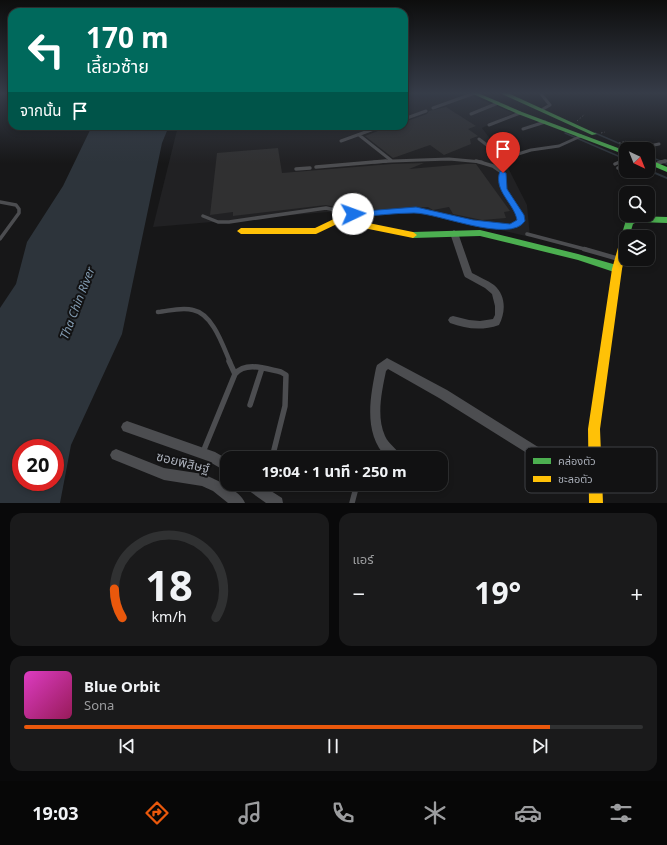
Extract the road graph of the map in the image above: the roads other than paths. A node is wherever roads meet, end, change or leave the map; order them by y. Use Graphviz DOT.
graph roads {
  1 [pos="508,116"];
  2 [pos="536,116"];
  3 [pos="543,116"];
  4 [pos="558,116"];
  5 [pos="545,122"];
  6 [pos="489,125"];
  7 [pos="522,129"];
  8 [pos="372,130"];
  9 [pos="359,135"];
  10 [pos="581,136"];
  11 [pos="479,139"];
  12 [pos="341,141"];
  13 [pos="659,144"];
  14 [pos="655,145"];
  15 [pos="619,146"];
  16 [pos="619,146"];
  17 [pos="619,147"];
  18 [pos="518,154"];
  19 [pos="392,161"];
  20 [pos="619,163"];
  21 [pos="655,163"];
  22 [pos="615,164"];
  23 [pos="665,165"];
  24 [pos="316,167"];
  25 [pos="310,168"];
  26 [pos="296,169"];
  27 [pos="501,170"];
  28 [pos="0,202"];
  29 [pos="203,216"];
  30 [pos="667,220"];
  31 [pos="627,230"];
  32 [pos="241,231"];
  33 [pos="454,233"];
  34 [pos="527,234"];
  35 [pos="0,239"];
  36 [pos="619,259"];
  37 [pos="619,260"];
  38 [pos="620,266"];
  39 [pos="158,312"];
  40 [pos="453,320"];
  41 [pos="262,368"];
  42 [pos="235,374"];
  43 [pos="250,405"];
  44 [pos="127,427"];
  45 [pos="528,447"];
  46 [pos="594,447"];
  47 [pos="274,451"];
  48 [pos="387,451"];
  49 [pos="203,452"];
  50 [pos="116,455"];
  51 [pos="220,462"];
  52 [pos="265,491"];
  53 [pos="355,491"];
  54 [pos="595,493"];
  55 [pos="239,503"];
  56 [pos="277,503"];
  57 [pos="352,503"];
  58 [pos="596,503"];
  1 -- 6 [label="lane"];
  2 -- 5 [label="street"];
  3 -- 15 [label="street"];
  4 -- 16 [label="street"];
  5 -- 7 [label="lane"];
  5 -- 10 [label="street"];
  8 -- 9 [label="lane"];
  9 -- 12 [label="lane"];
  9 -- 19 [label="lane"];
  10 -- 17 [label="street"];
  10 -- 18 [label="lane"];
  11 -- 27 [label="lane"];
  13 -- 14 [label="lane"];
  19 -- 24 [label="lane"];
  19 -- 27 [label="lane"];
  20 -- 22 [label="lane"];
  21 -- 23 [label="street"];
  25 -- 26 [label="lane"];
  27 -- 29 [label="lane"];
  28 -- 35 [label="lane"];
  30 -- 31 [label="street"];
  32 -- 33 [label="street"];
  33 -- 37 [label="street"];
  33 -- 40 [label="street"];
  34 -- 36 [label="lane"];
  38 -- 46 [label="street"];
  39 -- 42 [label="lane"];
  41 -- 42 [label="lane"];
  41 -- 43 [label="lane"];
  41 -- 47 [label="lane"];
  42 -- 49 [label="lane"];
  44 -- 49 [label="street"];
  45 -- 48 [label="street"];
  49 -- 51 [label="street"];
  50 -- 55 [label="street, ซอยพิสิษฐ์"];
  52 -- 56 [label="street"];
  53 -- 57 [label="lane"];
  54 -- 58 [label="street"];
}
